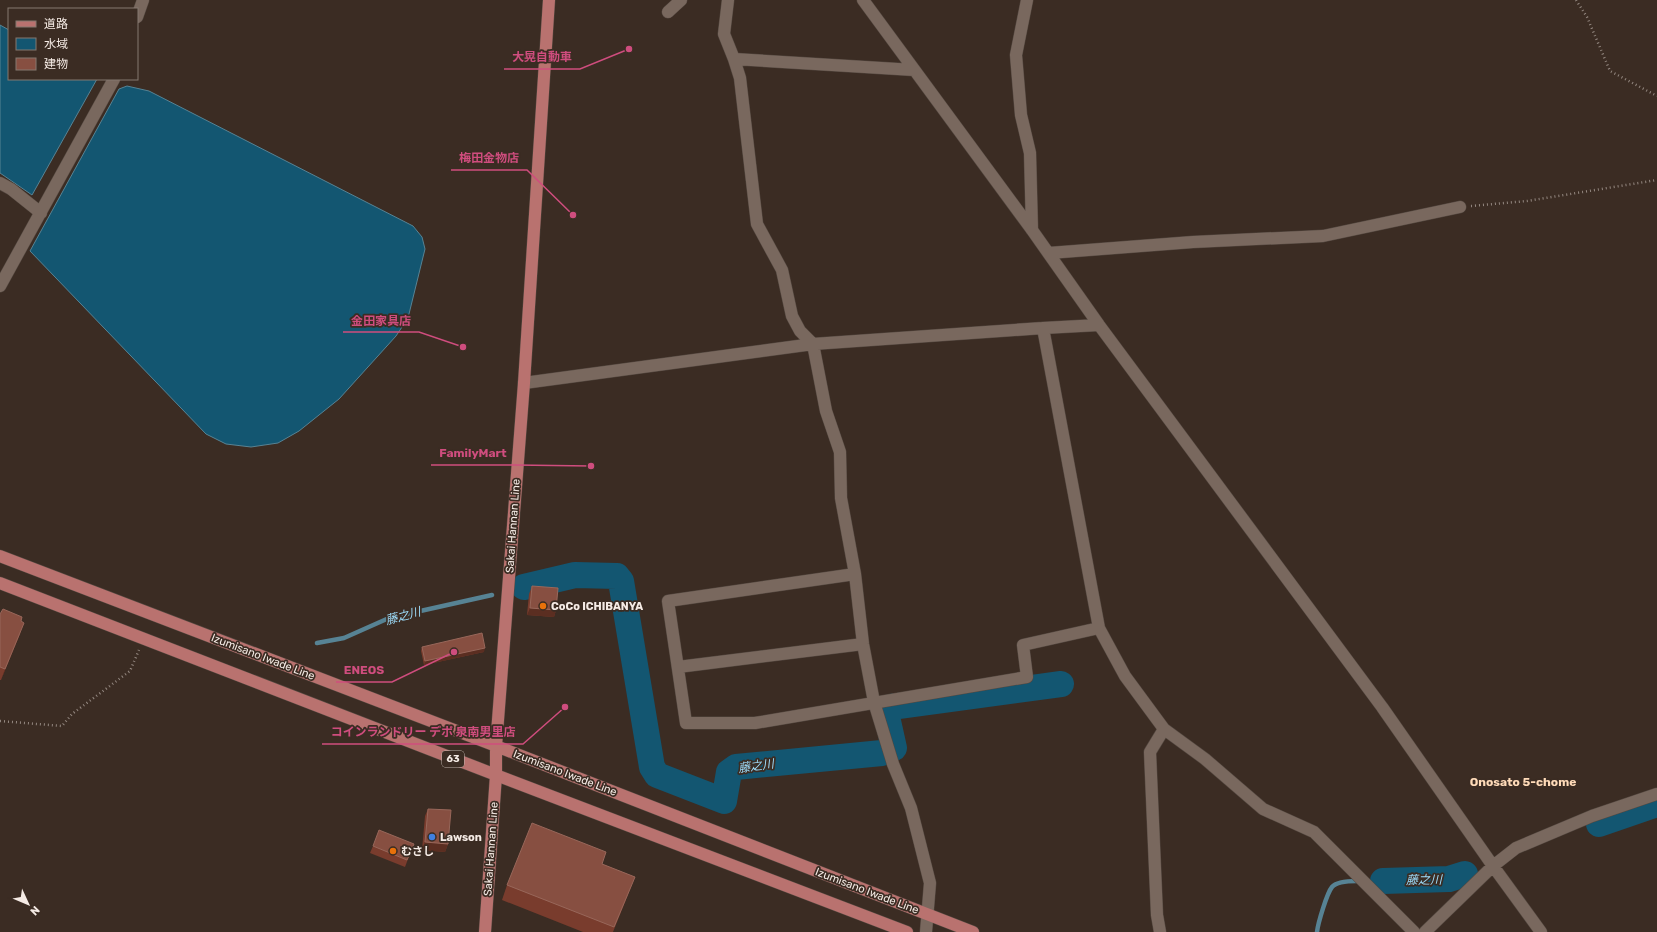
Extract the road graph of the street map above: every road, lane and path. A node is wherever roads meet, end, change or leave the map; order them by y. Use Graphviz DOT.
graph roads {
  1 [pos="144,0"];
  2 [pos="549,0"];
  3 [pos="681,0"];
  4 [pos="728,0"];
  5 [pos="863,0"];
  6 [pos="1026,0"];
  7 [pos="1576,0"];
  8 [pos="668,12"];
  9 [pos="138,15"];
  10 [pos="734,59"];
  11 [pos="914,70"];
  12 [pos="113,80"];
  13 [pos="1657,96"];
  14 [pos="1657,180"];
  15 [pos="0,183"];
  16 [pos="1460,207"];
  17 [pos="41,213"];
  18 [pos="1032,230"];
  19 [pos="1048,253"];
  20 [pos="0,286"];
  21 [pos="1099,325"];
  22 [pos="1043,328"];
  23 [pos="813,344"];
  24 [pos="524,383"];
  25 [pos="0,556"];
  26 [pos="855,574"];
  27 [pos="0,583"];
  28 [pos="1099,628"];
  29 [pos="144,639"];
  30 [pos="863,644"];
  31 [pos="678,667"];
  32 [pos="874,702"];
  33 [pos="0,721"];
  34 [pos="1164,729"];
  35 [pos="496,746"];
  36 [pos="496,775"];
  37 [pos="1657,794"];
  38 [pos="1493,866"];
  39 [pos="927,914"];
  40 [pos="485,932"];
  41 [pos="907,932"];
  42 [pos="926,932"];
  43 [pos="973,932"];
  44 [pos="1160,932"];
  45 [pos="1414,932"];
  46 [pos="1425,932"];
  47 [pos="1541,932"];
  1 -- 9 [label="street"];
  2 -- 24 [label="main road, Sakai Hannan Line"];
  3 -- 8 [label="street"];
  4 -- 10 [label="street"];
  5 -- 11 [label="street"];
  6 -- 18 [label="street"];
  7 -- 13 [label="path"];
  10 -- 11 [label="street"];
  10 -- 23 [label="street"];
  11 -- 18 [label="street"];
  12 -- 17 [label="street"];
  14 -- 16 [label="path"];
  15 -- 17 [label="street"];
  16 -- 19 [label="street"];
  17 -- 20 [label="street"];
  18 -- 19 [label="street"];
  19 -- 21 [label="street"];
  21 -- 22 [label="street"];
  21 -- 38 [label="street"];
  22 -- 23 [label="street"];
  22 -- 28 [label="street"];
  23 -- 24 [label="street"];
  23 -- 26 [label="street"];
  24 -- 35 [label="main road, Sakai Hannan Line"];
  25 -- 35 [label="main road, Izumisano Iwade Line / 63"];
  26 -- 30 [label="street"];
  26 -- 31 [label="street"];
  27 -- 29 [label="main road, 63"];
  28 -- 32 [label="street"];
  28 -- 34 [label="street"];
  29 -- 33 [label="path"];
  29 -- 36 [label="main road, 63"];
  30 -- 31 [label="street"];
  30 -- 32 [label="street"];
  31 -- 32 [label="street"];
  32 -- 39 [label="street"];
  34 -- 44 [label="street"];
  34 -- 45 [label="street"];
  35 -- 36 [label="main road, Sakai Hannan Line"];
  35 -- 39 [label="main road, Izumisano Iwade Line / 63"];
  36 -- 40 [label="main road, Sakai Hannan Line"];
  36 -- 41 [label="main road, 63"];
  37 -- 38 [label="street"];
  38 -- 46 [label="street"];
  38 -- 47 [label="street"];
  39 -- 42 [label="street"];
  39 -- 43 [label="main road, Izumisano Iwade Line / 63"];
}
